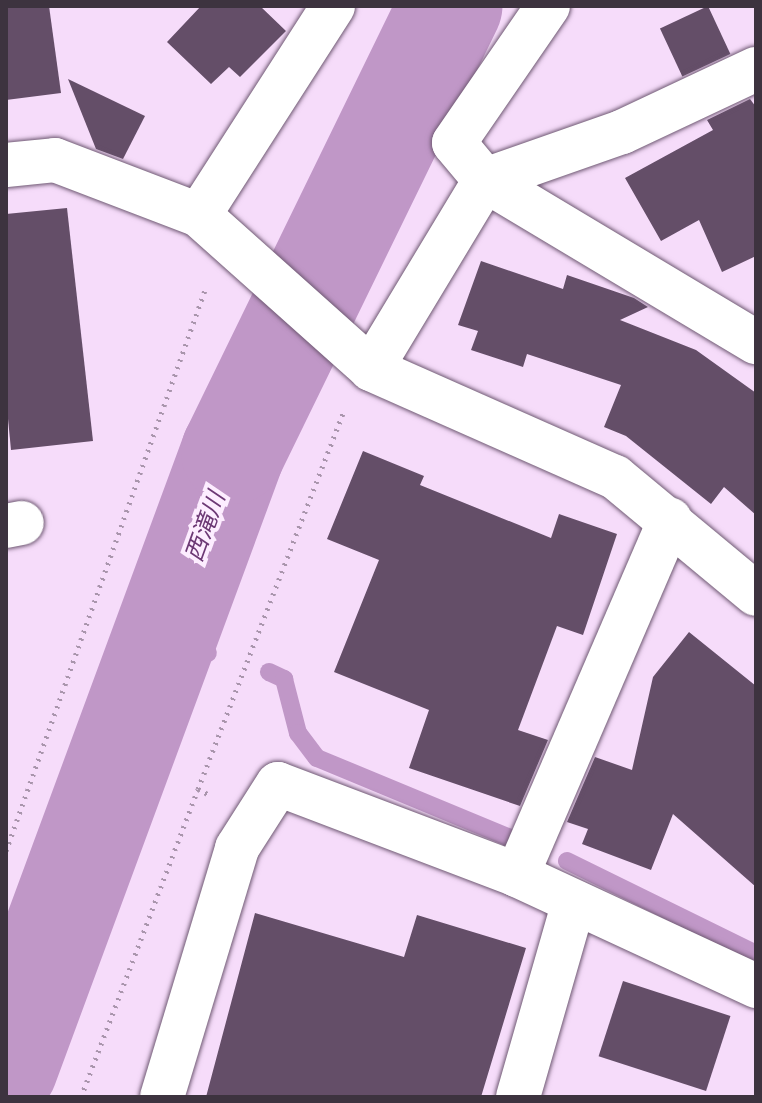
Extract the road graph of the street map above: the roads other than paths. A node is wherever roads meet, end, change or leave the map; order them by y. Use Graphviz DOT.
graph roads {
  1 [pos="333,6"];
  2 [pos="548,6"];
  3 [pos="756,69"];
  4 [pos="6,165"];
  5 [pos="485,180"];
  6 [pos="223,239"];
  7 [pos="756,342"];
  8 [pos="359,359"];
  9 [pos="670,520"];
  10 [pos="756,594"];
  11 [pos="517,875"];
  12 [pos="573,905"];
  13 [pos="756,986"];
  14 [pos="162,1097"];
  15 [pos="518,1097"];
  1 -- 6 [label="street"];
  2 -- 5 [label="street"];
  3 -- 5 [label="street"];
  4 -- 6 [label="street"];
  5 -- 7 [label="street"];
  5 -- 8 [label="street"];
  6 -- 8 [label="street"];
  8 -- 9 [label="street"];
  9 -- 10 [label="street"];
  9 -- 11 [label="street"];
  11 -- 12 [label="street"];
  11 -- 14 [label="street"];
  12 -- 13 [label="street"];
  12 -- 15 [label="street"];
}
